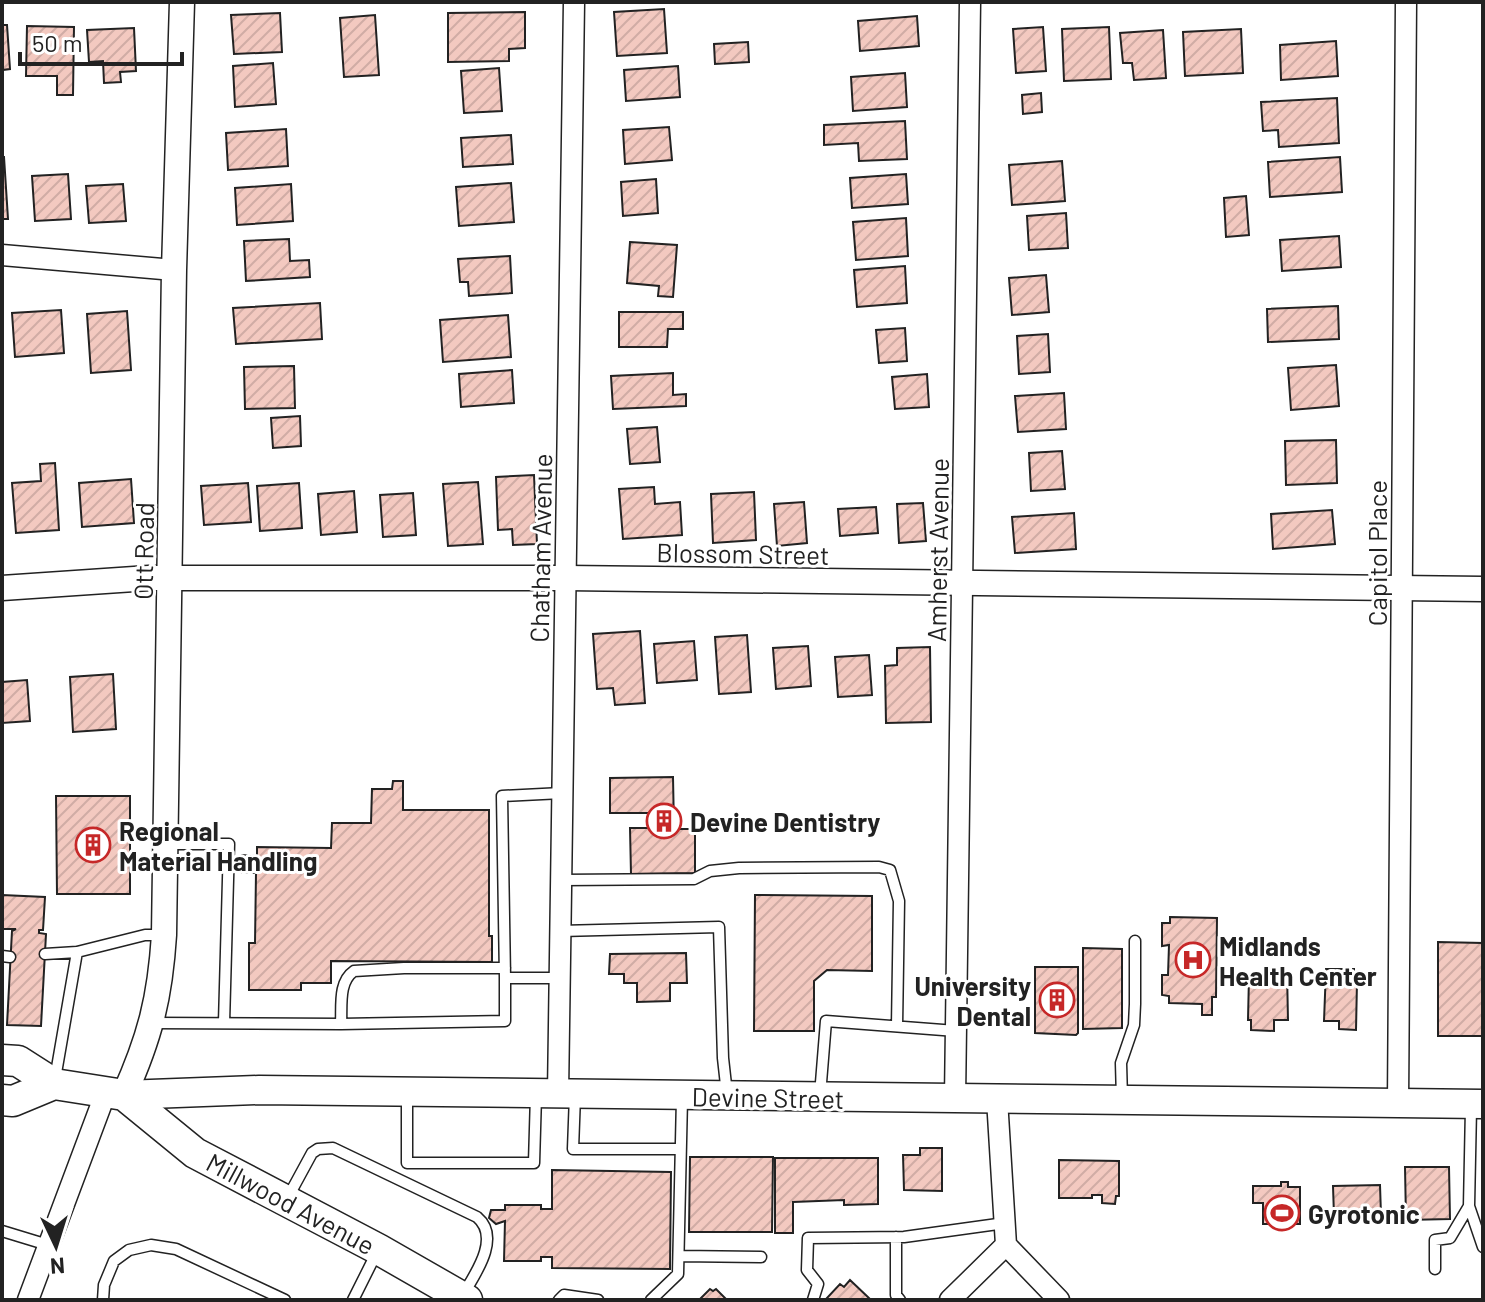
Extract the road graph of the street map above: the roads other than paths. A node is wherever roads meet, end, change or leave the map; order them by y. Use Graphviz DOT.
graph roads {
  1 [pos="182,2"];
  2 [pos="574,2"];
  3 [pos="970,2"];
  4 [pos="1406,2"];
  5 [pos="2,255"];
  6 [pos="174,270"];
  7 [pos="171,578"];
  8 [pos="566,578"];
  9 [pos="962,583"];
  10 [pos="2,588"];
  11 [pos="1402,588"];
  12 [pos="1483,589"];
  13 [pos="562,793"];
  14 [pos="167,844"];
  15 [pos="561,880"];
  16 [pos="560,931"];
  17 [pos="164,935"];
  18 [pos="1135,941"];
  19 [pos="77,952"];
  20 [pos="45,954"];
  21 [pos="505,973"];
  22 [pos="560,978"];
  23 [pos="153,1023"];
  24 [pos="224,1023"];
  25 [pos="341,1024"];
  26 [pos="897,1026"];
  27 [pos="956,1031"];
  28 [pos="2,1060"];
  29 [pos="54,1084"];
  30 [pos="407,1093"];
  31 [pos="115,1094"];
  32 [pos="556,1094"];
  33 [pos="682,1096"];
  34 [pos="728,1096"];
  35 [pos="820,1097"];
  36 [pos="955,1099"];
  37 [pos="997,1099"];
  38 [pos="2,1100"];
  39 [pos="1122,1101"];
  40 [pos="1398,1104"];
  41 [pos="1477,1104"];
  42 [pos="680,1149"];
  43 [pos="407,1163"];
  44 [pos="400,1179"];
  45 [pos="286,1201"];
  46 [pos="1469,1206"];
  47 [pos="1005,1223"];
  48 [pos="2,1231"];
  49 [pos="896,1237"];
  50 [pos="48,1245"];
  51 [pos="1006,1245"];
  52 [pos="1483,1247"];
  53 [pos="378,1249"];
  54 [pos="679,1256"];
  55 [pos="761,1257"];
  56 [pos="1435,1269"];
  57 [pos="464,1298"];
  58 [pos="28,1300"];
  59 [pos="103,1300"];
  60 [pos="285,1300"];
  61 [pos="353,1300"];
  62 [pos="559,1300"];
  63 [pos="598,1300"];
  64 [pos="651,1300"];
  65 [pos="813,1300"];
  66 [pos="900,1300"];
  67 [pos="950,1300"];
  68 [pos="1059,1300"];
  1 -- 6 [label="street, Ott Road"];
  2 -- 8 [label="street, Chatham Avenue"];
  3 -- 9 [label="street, Amherst Avenue"];
  4 -- 11 [label="street, Capitol Place"];
  5 -- 6 [label="street"];
  6 -- 7 [label="street, Ott Road"];
  7 -- 8 [label="street, Blossom Street"];
  7 -- 10 [label="street, Blossom Street"];
  7 -- 14 [label="street, Ott Road"];
  8 -- 9 [label="street, Blossom Street"];
  8 -- 13 [label="street, Chatham Avenue"];
  9 -- 11 [label="street, Blossom Street"];
  9 -- 27 [label="street, Amherst Avenue"];
  11 -- 12 [label="street, Blossom Street"];
  11 -- 40 [label="street, Capitol Place"];
  13 -- 15 [label="street, Chatham Avenue"];
  13 -- 21 [label="lane"];
  14 -- 17 [label="street, Ott Road"];
  14 -- 24 [label="lane"];
  15 -- 16 [label="street, Chatham Avenue"];
  15 -- 26 [label="lane"];
  16 -- 22 [label="street, Chatham Avenue"];
  16 -- 34 [label="lane"];
  17 -- 19 [label="lane"];
  17 -- 23 [label="street, Ott Road"];
  18 -- 39 [label="lane"];
  19 -- 20 [label="lane"];
  19 -- 29 [label="lane"];
  21 -- 22 [label="lane"];
  21 -- 25 [label="lane"];
  21 -- 25 [label="lane"];
  22 -- 32 [label="street, Chatham Avenue"];
  23 -- 24 [label="lane"];
  23 -- 31 [label="street, Ott Road"];
  24 -- 25 [label="lane"];
  26 -- 27 [label="lane"];
  26 -- 35 [label="lane"];
  27 -- 36 [label="street, Amherst Avenue"];
  28 -- 29 [label="main road, Devine Street"];
  29 -- 31 [label="main road, Devine Street"];
  29 -- 38 [label="main road"];
  30 -- 31 [label="main road, Devine Street"];
  30 -- 32 [label="main road, Devine Street"];
  30 -- 43 [label="lane"];
  31 -- 45 [label="main road, Millwood Avenue"];
  31 -- 50 [label="street"];
  32 -- 33 [label="main road, Devine Street"];
  32 -- 42 [label="lane"];
  32 -- 43 [label="lane"];
  33 -- 34 [label="main road, Devine Street"];
  33 -- 42 [label="lane"];
  34 -- 35 [label="main road, Devine Street"];
  35 -- 36 [label="main road, Devine Street"];
  36 -- 37 [label="main road, Devine Street"];
  37 -- 39 [label="main road, Devine Street"];
  37 -- 47 [label="street"];
  39 -- 40 [label="main road, Devine Street"];
  40 -- 41 [label="main road, Devine Street"];
  41 -- 46 [label="lane"];
  42 -- 54 [label="lane"];
  43 -- 44 [label="lane"];
  44 -- 45 [label="lane"];
  44 -- 57 [label="lane"];
  45 -- 53 [label="main road, Millwood Avenue"];
  46 -- 52 [label="lane"];
  46 -- 56 [label="lane"];
  47 -- 49 [label="lane"];
  47 -- 51 [label="street"];
  48 -- 50 [label="lane"];
  49 -- 65 [label="lane"];
  49 -- 66 [label="lane"];
  50 -- 58 [label="street"];
  51 -- 67 [label="street"];
  51 -- 68 [label="street"];
  53 -- 57 [label="main road, Millwood Avenue"];
  53 -- 61 [label="lane"];
  54 -- 55 [label="lane"];
  54 -- 64 [label="lane"];
  59 -- 60 [label="lane"];
  62 -- 63 [label="lane"];
}
